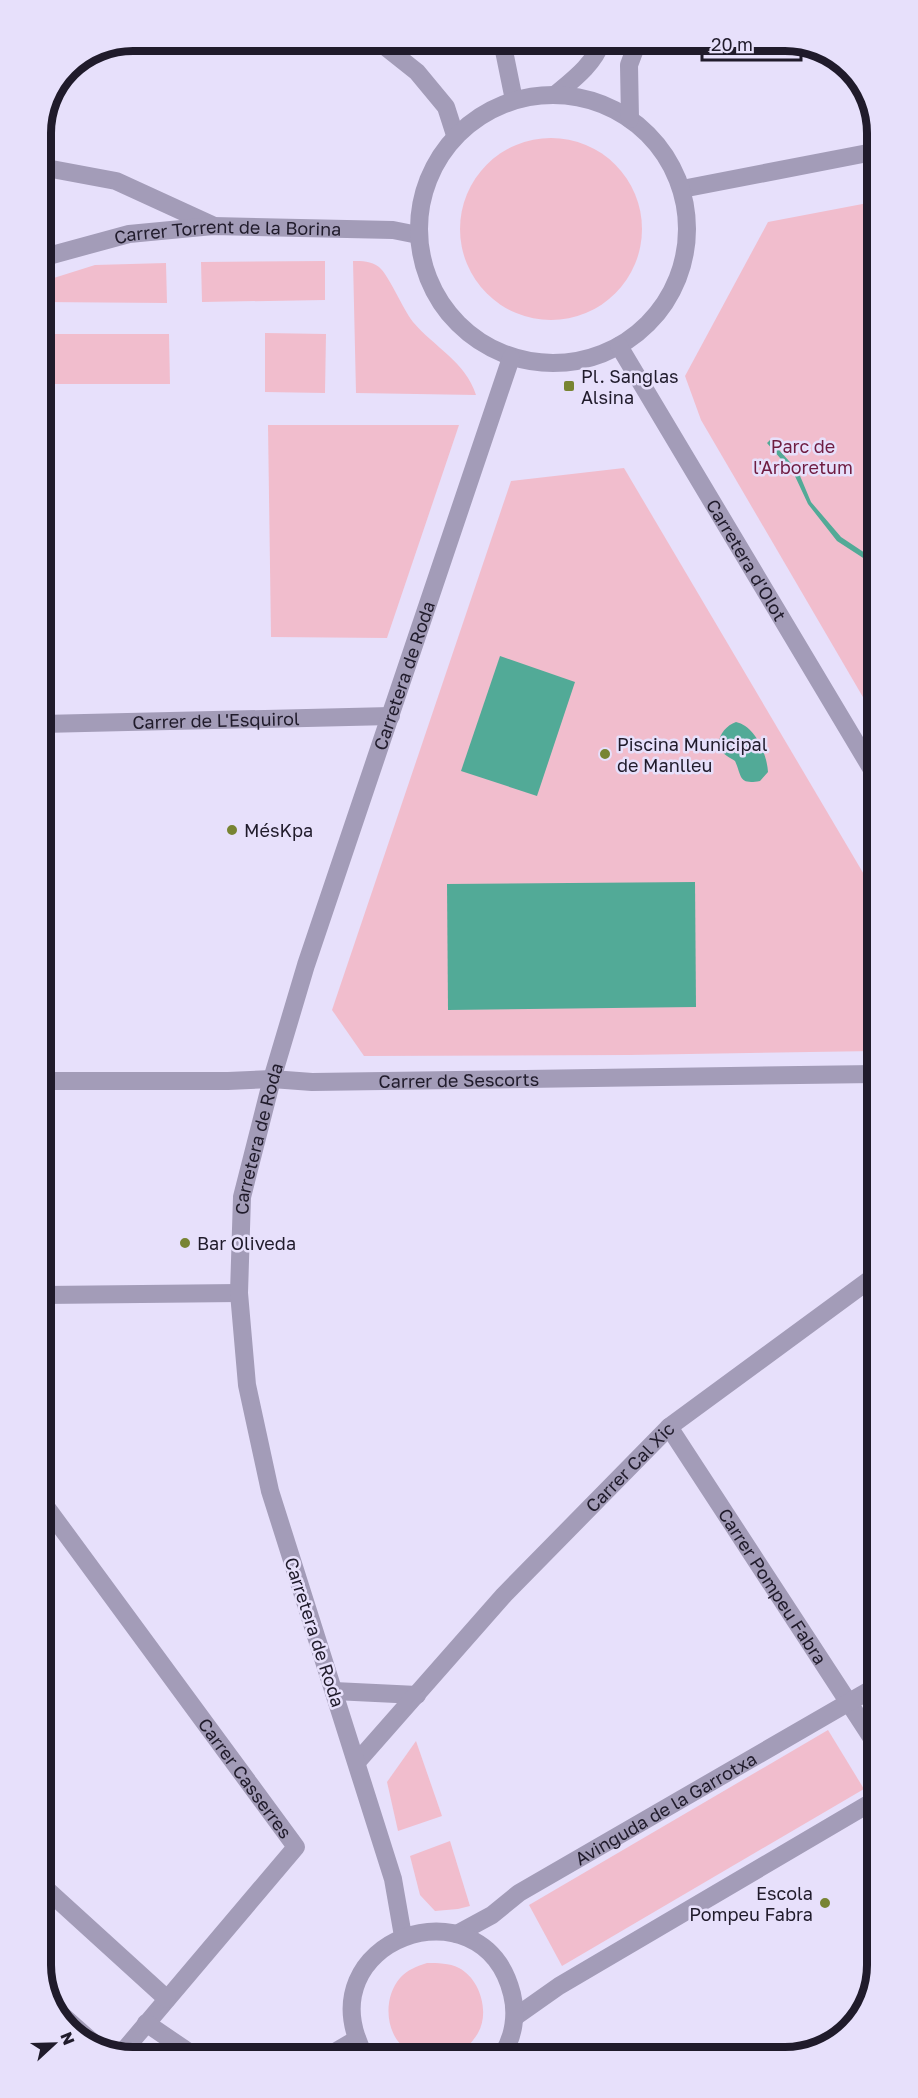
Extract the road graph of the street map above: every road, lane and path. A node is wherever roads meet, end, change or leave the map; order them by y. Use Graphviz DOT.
graph roads {
  1 [pos="391,51"];
  2 [pos="504,51"];
  3 [pos="598,51"];
  4 [pos="634,51"];
  5 [pos="556,94"];
  6 [pos="514,100"];
  7 [pos="630,119"];
  8 [pos="455,135"];
  9 [pos="867,153"];
  10 [pos="51,169"];
  11 [pos="682,189"];
  12 [pos="213,226"];
  13 [pos="418,235"];
  14 [pos="51,255"];
  15 [pos="619,346"];
  16 [pos="511,358"];
  17 [pos="391,716"];
  18 [pos="51,724"];
  19 [pos="867,761"];
  20 [pos="867,1074"];
  21 [pos="272,1079"];
  22 [pos="51,1081"];
  23 [pos="867,1282"];
  24 [pos="239,1293"];
  25 [pos="51,1295"];
  26 [pos="669,1426"];
  27 [pos="51,1514"];
  28 [pos="334,1692"];
  29 [pos="867,1692"];
  30 [pos="417,1695"];
  31 [pos="848,1702"];
  32 [pos="867,1731"];
  33 [pos="357,1762"];
  34 [pos="867,1805"];
  35 [pos="51,1893"];
  36 [pos="457,1934"];
  37 [pos="403,1936"];
  38 [pos="167,1999"];
  39 [pos="514,2017"];
  40 [pos="146,2023"];
  41 [pos="357,2039"];
  42 [pos="127,2047"];
  43 [pos="181,2047"];
  44 [pos="343,2047"];
  45 [pos="361,2047"];
  46 [pos="506,2047"];
  1 -- 8 [label="street"];
  2 -- 6 [label="street"];
  3 -- 5 [label="street"];
  4 -- 7 [label="street"];
  5 -- 6 [label="street"];
  5 -- 7 [label="street"];
  6 -- 8 [label="street"];
  7 -- 11 [label="street"];
  8 -- 13 [label="street"];
  9 -- 11 [label="street"];
  10 -- 12 [label="street"];
  11 -- 15 [label="street"];
  12 -- 13 [label="street, Carrer Torrent de la Borina"];
  12 -- 14 [label="street, Carrer Torrent de la Borina"];
  13 -- 16 [label="street"];
  15 -- 16 [label="street"];
  15 -- 19 [label="street, Carretera d'Olot"];
  16 -- 17 [label="street, Carretera de Roda"];
  17 -- 18 [label="street, Carrer de L'Esquirol"];
  17 -- 21 [label="street, Carretera de Roda"];
  20 -- 21 [label="street, Carrer de Sescorts"];
  21 -- 22 [label="street, Carrer de Sescorts"];
  21 -- 24 [label="street, Carretera de Roda"];
  23 -- 26 [label="street, Carrer Cal Xic"];
  24 -- 25 [label="street"];
  24 -- 28 [label="street, Carretera de Roda"];
  26 -- 30 [label="street, Carrer Cal Xic"];
  26 -- 31 [label="street, Carrer Pompeu Fabra"];
  27 -- 38 [label="street, Carrer Casserres"];
  28 -- 30 [label="street"];
  28 -- 33 [label="street, Carretera de Roda"];
  29 -- 31 [label="street, Avinguda de la Garrotxa"];
  30 -- 33 [label="street, Carrer Cal Xic"];
  31 -- 32 [label="street, Carrer Pompeu Fabra"];
  31 -- 36 [label="street, Avinguda de la Garrotxa"];
  33 -- 37 [label="street, Carretera de Roda"];
  34 -- 39 [label="street"];
  35 -- 38 [label="street"];
  36 -- 37 [label="street"];
  36 -- 39 [label="street"];
  37 -- 41 [label="street"];
  38 -- 40 [label="street, Carrer Casserres"];
  39 -- 46 [label="street"];
  40 -- 42 [label="street, Carrer Casserres"];
  40 -- 43 [label="street"];
  41 -- 44 [label="street"];
  41 -- 45 [label="street"];
}
